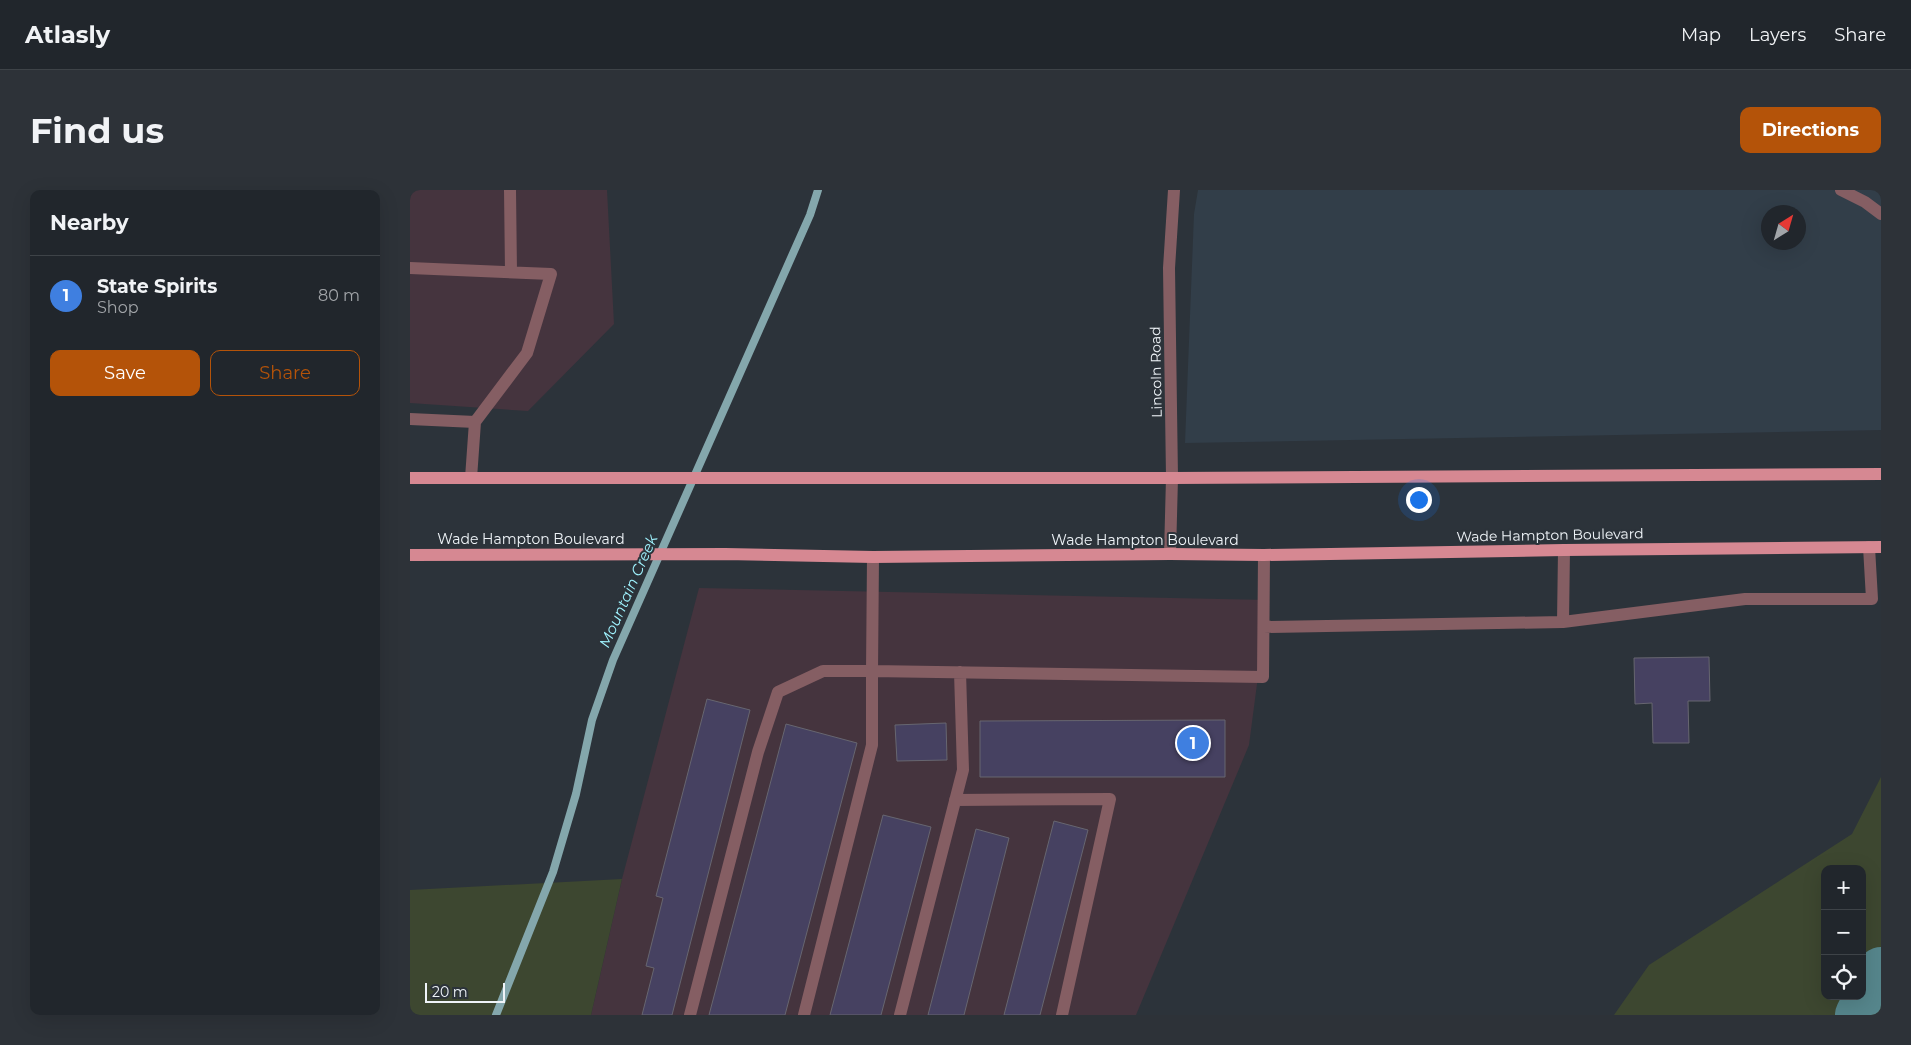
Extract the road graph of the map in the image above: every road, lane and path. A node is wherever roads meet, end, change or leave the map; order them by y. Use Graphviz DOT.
graph roads {
  1 [pos="510,190"];
  2 [pos="1174,190"];
  3 [pos="1840,190"];
  4 [pos="1881,214"];
  5 [pos="410,268"];
  6 [pos="511,272"];
  7 [pos="410,419"];
  8 [pos="475,422"];
  9 [pos="1881,474"];
  10 [pos="410,478"];
  11 [pos="471,478"];
  12 [pos="1172,478"];
  13 [pos="1875,547"];
  14 [pos="1564,550"];
  15 [pos="1170,554"];
  16 [pos="410,555"];
  17 [pos="1264,555"];
  18 [pos="873,557"];
  19 [pos="1563,622"];
  20 [pos="1264,627"];
  21 [pos="872,671"];
  22 [pos="960,672"];
  23 [pos="954,800"];
  24 [pos="690,1015"];
  25 [pos="804,1015"];
  26 [pos="900,1015"];
  27 [pos="1062,1015"];
  1 -- 6 [label="street"];
  2 -- 12 [label="street, Lincoln Road"];
  3 -- 4 [label="street"];
  5 -- 6 [label="street"];
  6 -- 8 [label="street"];
  7 -- 8 [label="street"];
  8 -- 11 [label="street"];
  9 -- 12 [label="main road"];
  10 -- 11 [label="main road"];
  11 -- 12 [label="main road"];
  12 -- 15 [label="street, Lincoln Road"];
  13 -- 14 [label="main road, Wade Hampton Boulevard"];
  13 -- 19 [label="street"];
  14 -- 17 [label="main road, Wade Hampton Boulevard"];
  14 -- 19 [label="street"];
  15 -- 17 [label="main road, Wade Hampton Boulevard"];
  15 -- 18 [label="main road, Wade Hampton Boulevard"];
  16 -- 18 [label="main road, Wade Hampton Boulevard"];
  17 -- 20 [label="street"];
  18 -- 21 [label="street"];
  19 -- 20 [label="street"];
  20 -- 22 [label="street"];
  21 -- 22 [label="street"];
  21 -- 24 [label="street"];
  21 -- 25 [label="street"];
  22 -- 23 [label="street"];
  23 -- 26 [label="street"];
  23 -- 27 [label="street"];
}
